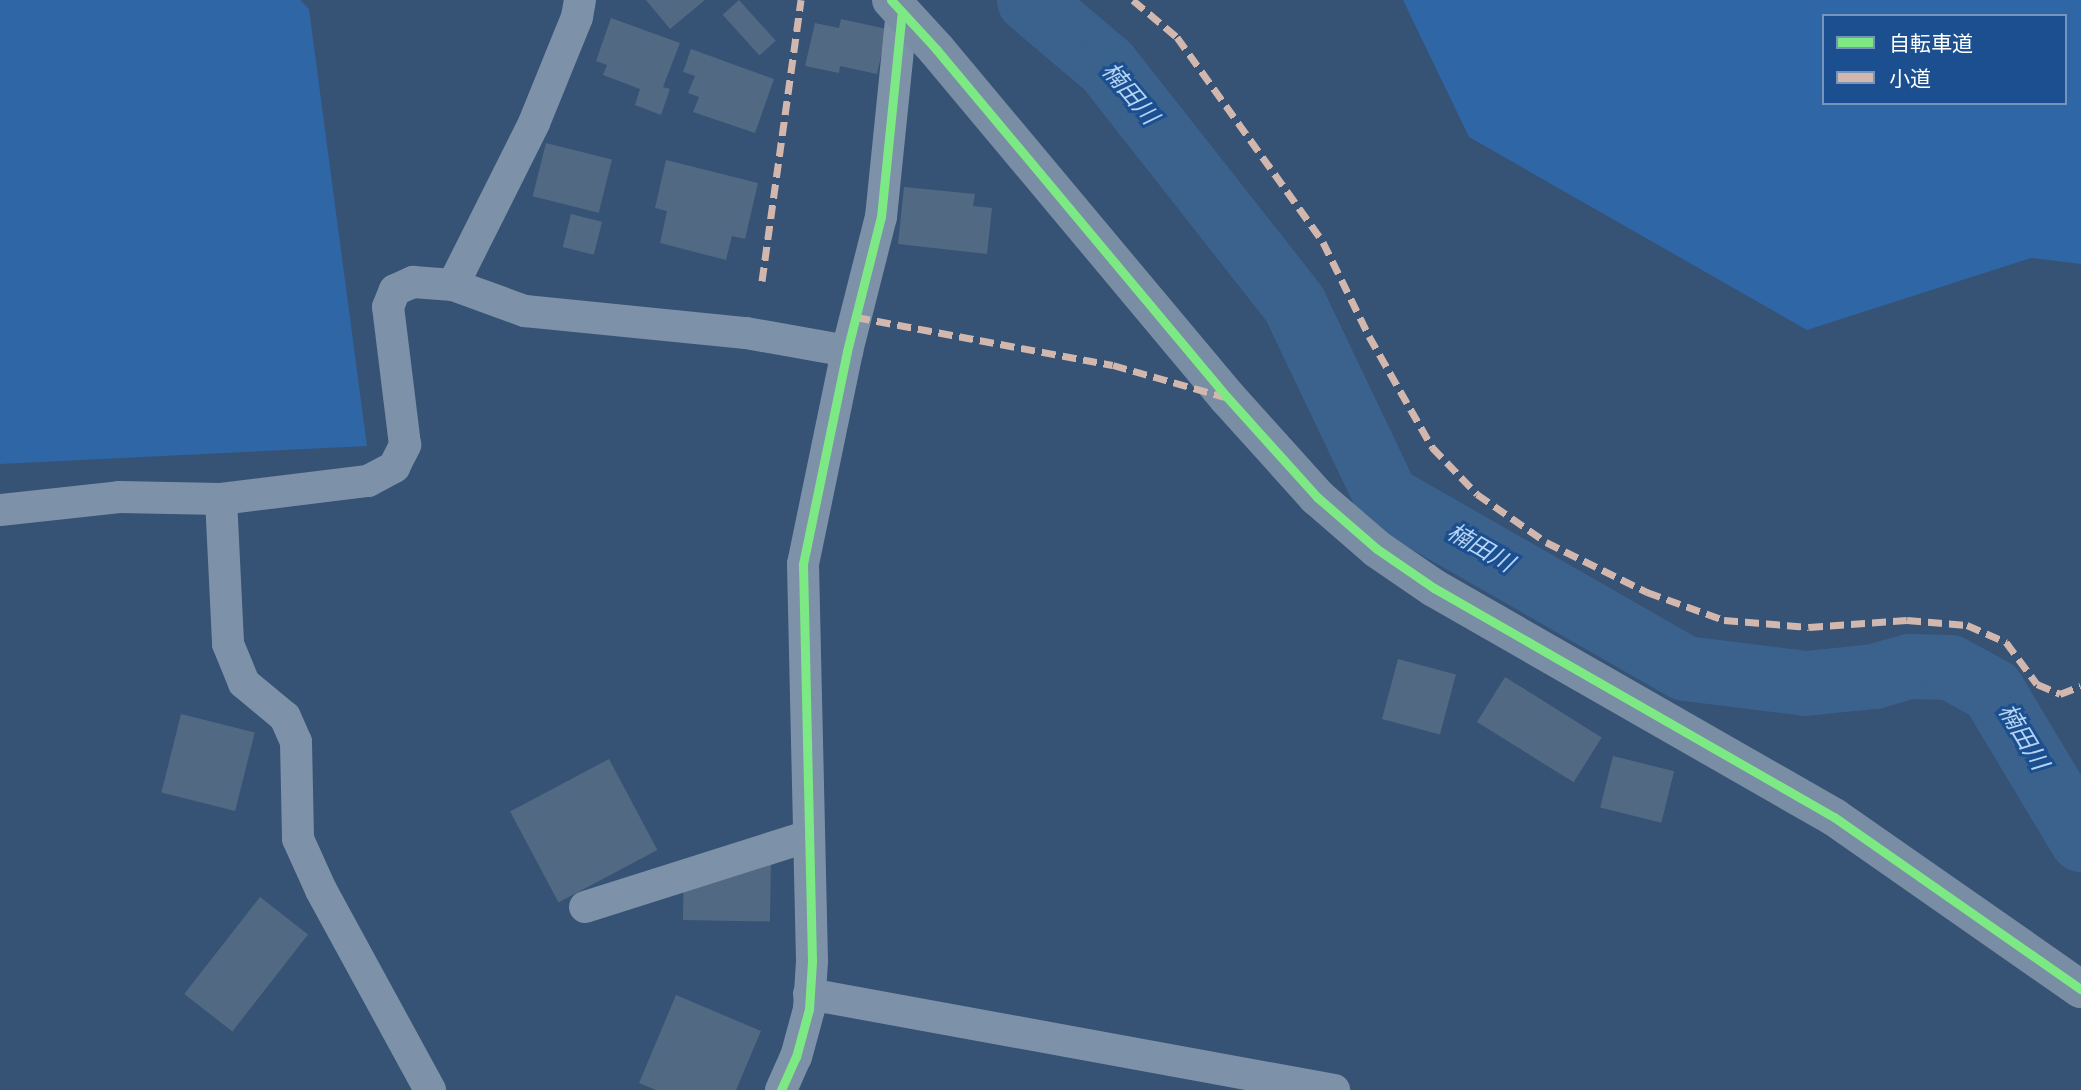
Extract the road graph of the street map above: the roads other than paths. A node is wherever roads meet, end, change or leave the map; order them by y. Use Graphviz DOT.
graph roads {
  1 [pos="580,0"];
  2 [pos="897,6"];
  3 [pos="453,285"];
  4 [pos="847,351"];
  5 [pos="221,499"];
  6 [pos="0,510"];
  7 [pos="809,836"];
  8 [pos="585,907"];
  9 [pos="2081,989"];
  10 [pos="809,994"];
  11 [pos="430,1090"];
  12 [pos="781,1090"];
  13 [pos="1334,1090"];
  1 -- 3 [label="street"];
  2 -- 4 [label="street"];
  2 -- 9 [label="street"];
  3 -- 4 [label="street"];
  3 -- 5 [label="street"];
  4 -- 7 [label="street"];
  5 -- 6 [label="street"];
  5 -- 11 [label="street"];
  7 -- 8 [label="street"];
  7 -- 10 [label="street"];
  10 -- 12 [label="street"];
  10 -- 13 [label="street"];
}
